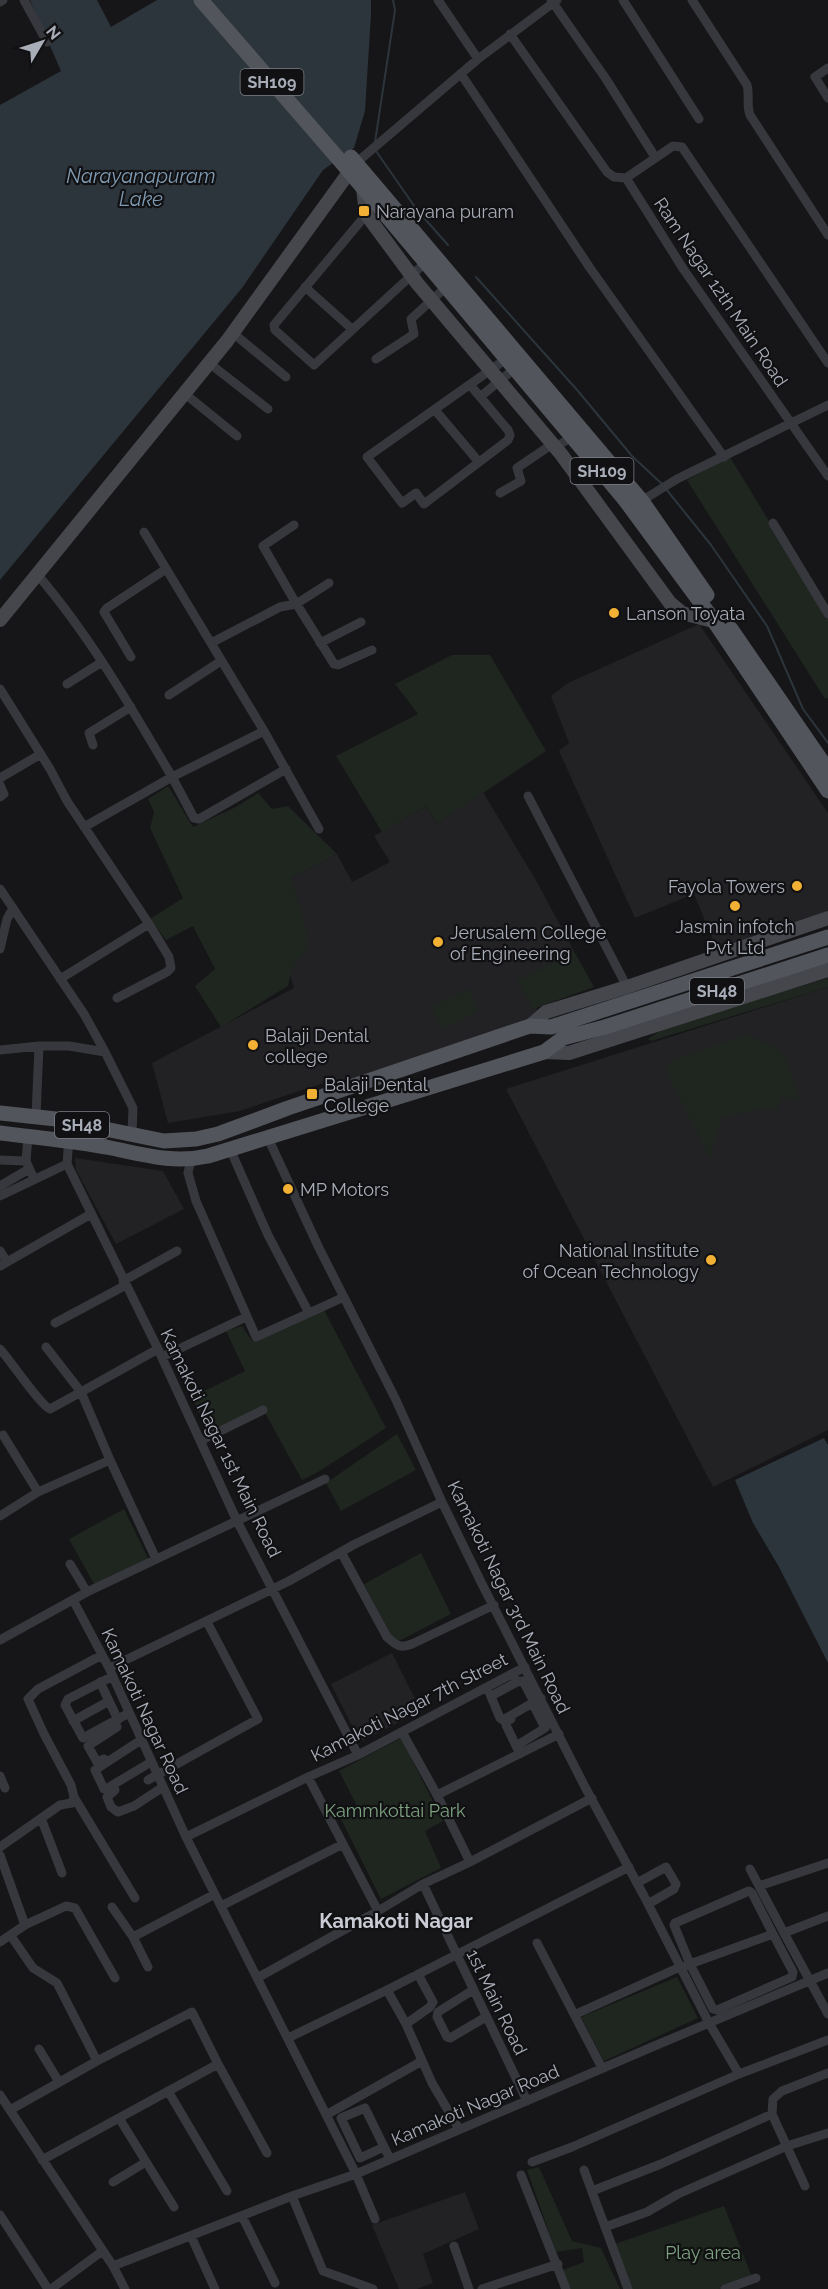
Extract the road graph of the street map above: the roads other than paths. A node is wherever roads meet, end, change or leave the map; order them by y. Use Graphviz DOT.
graph roads {
  1 [pos="24,0"];
  2 [pos="201,0"];
  3 [pos="215,0"];
  4 [pos="438,0"];
  5 [pos="622,0"];
  6 [pos="692,0"];
  7 [pos="553,1"];
  8 [pos="510,34"];
  9 [pos="46,42"];
  10 [pos="478,59"];
  11 [pos="828,68"];
  12 [pos="461,74"];
  13 [pos="828,98"];
  14 [pos="699,119"];
  15 [pos="655,157"];
  16 [pos="353,167"];
  17 [pos="626,178"];
  18 [pos="371,209"];
  19 [pos="828,235"];
  20 [pos="425,262"];
  21 [pos="411,274"];
  22 [pos="305,287"];
  23 [pos="446,287"];
  24 [pos="431,300"];
  25 [pos="351,328"];
  26 [pos="233,333"];
  27 [pos="376,359"];
  28 [pos="209,363"];
  29 [pos="828,363"];
  30 [pos="510,364"];
  31 [pos="496,375"];
  32 [pos="286,377"];
  33 [pos="471,386"];
  34 [pos="184,393"];
  35 [pos="480,397"];
  36 [pos="828,405"];
  37 [pos="268,409"];
  38 [pos="435,410"];
  39 [pos="791,423"];
  40 [pos="237,436"];
  41 [pos="572,437"];
  42 [pos="554,447"];
  43 [pos="724,457"];
  44 [pos="478,461"];
  45 [pos="828,476"];
  46 [pos="500,493"];
  47 [pos="642,501"];
  48 [pos="773,523"];
  49 [pos="294,525"];
  50 [pos="144,532"];
  51 [pos="166,569"];
  52 [pos="38,574"];
  53 [pos="329,583"];
  54 [pos="296,604"];
  55 [pos="828,614"];
  56 [pos="0,620"];
  57 [pos="713,621"];
  58 [pos="361,622"];
  59 [pos="211,643"];
  60 [pos="320,643"];
  61 [pos="372,650"];
  62 [pos="131,657"];
  63 [pos="221,661"];
  64 [pos="102,662"];
  65 [pos="67,684"];
  66 [pos="0,689"];
  67 [pos="169,695"];
  68 [pos="131,707"];
  69 [pos="264,731"];
  70 [pos="93,745"];
  71 [pos="41,754"];
  72 [pos="286,769"];
  73 [pos="828,770"];
  74 [pos="172,777"];
  75 [pos="0,778"];
  76 [pos="0,785"];
  77 [pos="828,791"];
  78 [pos="528,796"];
  79 [pos="0,797"];
  80 [pos="84,826"];
  81 [pos="319,829"];
  82 [pos="0,889"];
  83 [pos="13,908"];
  84 [pos="828,918"];
  85 [pos="149,924"];
  86 [pos="828,937"];
  87 [pos="0,950"];
  88 [pos="828,955"];
  89 [pos="828,970"];
  90 [pos="60,979"];
  91 [pos="627,987"];
  92 [pos="117,998"];
  93 [pos="530,1026"];
  94 [pos="39,1046"];
  95 [pos="0,1050"];
  96 [pos="105,1052"];
  97 [pos="544,1052"];
  98 [pos="0,1113"];
  99 [pos="274,1113"];
  100 [pos="36,1116"];
  101 [pos="69,1122"];
  102 [pos="0,1133"];
  103 [pos="132,1134"];
  104 [pos="28,1136"];
  105 [pos="275,1136"];
  106 [pos="68,1142"];
  107 [pos="230,1149"];
  108 [pos="191,1159"];
  109 [pos="0,1160"];
  110 [pos="67,1164"];
  111 [pos="27,1165"];
  112 [pos="34,1179"];
  113 [pos="0,1185"];
  114 [pos="0,1196"];
  115 [pos="91,1214"];
  116 [pos="0,1251"];
  117 [pos="177,1251"];
  118 [pos="4,1264"];
  119 [pos="124,1283"];
  120 [pos="344,1297"];
  121 [pos="309,1313"];
  122 [pos="246,1317"];
  123 [pos="55,1323"];
  124 [pos="46,1347"];
  125 [pos="0,1349"];
  126 [pos="160,1353"];
  127 [pos="81,1392"];
  128 [pos="263,1410"];
  129 [pos="3,1434"];
  130 [pos="200,1441"];
  131 [pos="110,1460"];
  132 [pos="325,1479"];
  133 [pos="38,1492"];
  134 [pos="442,1502"];
  135 [pos="0,1516"];
  136 [pos="237,1521"];
  137 [pos="341,1552"];
  138 [pos="156,1559"];
  139 [pos="70,1564"];
  140 [pos="273,1588"];
  141 [pos="87,1592"];
  142 [pos="73,1600"];
  143 [pos="494,1605"];
  144 [pos="207,1622"];
  145 [pos="0,1640"];
  146 [pos="102,1655"];
  147 [pos="525,1667"];
  148 [pos="111,1672"];
  149 [pos="515,1678"];
  150 [pos="100,1682"];
  151 [pos="487,1687"];
  152 [pos="491,1696"];
  153 [pos="109,1701"];
  154 [pos="538,1702"];
  155 [pos="130,1715"];
  156 [pos="118,1720"];
  157 [pos="73,1721"];
  158 [pos="402,1732"];
  159 [pos="559,1734"];
  160 [pos="141,1738"];
  161 [pos="518,1750"];
  162 [pos="358,1755"];
  163 [pos="0,1776"];
  164 [pos="308,1777"];
  165 [pos="153,1778"];
  166 [pos="5,1788"];
  167 [pos="437,1795"];
  168 [pos="74,1797"];
  169 [pos="592,1798"];
  170 [pos="41,1818"];
  171 [pos="186,1837"];
  172 [pos="343,1844"];
  173 [pos="0,1847"];
  174 [pos="0,1855"];
  175 [pos="470,1862"];
  176 [pos="828,1863"];
  177 [pos="629,1867"];
  178 [pos="750,1869"];
  179 [pos="62,1873"];
  180 [pos="637,1883"];
  181 [pos="423,1884"];
  182 [pos="759,1886"];
  183 [pos="741,1888"];
  184 [pos="215,1894"];
  185 [pos="135,1898"];
  186 [pos="648,1904"];
  187 [pos="221,1906"];
  188 [pos="112,1907"];
  189 [pos="378,1911"];
  190 [pos="828,1916"];
  191 [pos="659,1924"];
  192 [pos="25,1925"];
  193 [pos="784,1933"];
  194 [pos="773,1934"];
  195 [pos="11,1936"];
  196 [pos="134,1937"];
  197 [pos="0,1942"];
  198 [pos="537,1943"];
  199 [pos="455,1954"];
  200 [pos="685,1965"];
  201 [pos="148,1966"];
  202 [pos="828,1973"];
  203 [pos="418,1974"];
  204 [pos="116,1978"];
  205 [pos="257,1978"];
  206 [pos="810,1980"];
  207 [pos="387,1990"];
  208 [pos="473,1990"];
  209 [pos="576,2014"];
  210 [pos="828,2014"];
  211 [pos="486,2017"];
  212 [pos="709,2023"];
  213 [pos="406,2024"];
  214 [pos="288,2038"];
  215 [pos="828,2040"];
  216 [pos="39,2049"];
  217 [pos="97,2061"];
  218 [pos="422,2061"];
  219 [pos="218,2064"];
  220 [pos="602,2068"];
  221 [pos="828,2073"];
  222 [pos="739,2074"];
  223 [pos="59,2082"];
  224 [pos="168,2091"];
  225 [pos="0,2095"];
  226 [pos="527,2101"];
  227 [pos="338,2108"];
  228 [pos="10,2110"];
  229 [pos="772,2114"];
  230 [pos="326,2115"];
  231 [pos="343,2117"];
  232 [pos="119,2118"];
  233 [pos="459,2129"];
  234 [pos="347,2133"];
  235 [pos="828,2133"];
  236 [pos="338,2138"];
  237 [pos="354,2146"];
  238 [pos="787,2146"];
  239 [pos="384,2147"];
  240 [pos="344,2151"];
  241 [pos="267,2153"];
  242 [pos="390,2159"];
  243 [pos="42,2160"];
  244 [pos="146,2162"];
  245 [pos="532,2162"];
  246 [pos="584,2170"];
  247 [pos="356,2174"];
  248 [pos="521,2175"];
  249 [pos="113,2182"];
  250 [pos="805,2186"];
  251 [pos="227,2191"];
  252 [pos="592,2191"];
  253 [pos="292,2196"];
  254 [pos="174,2207"];
  255 [pos="0,2215"];
  256 [pos="242,2216"];
  257 [pos="375,2219"];
  258 [pos="605,2227"];
  259 [pos="191,2235"];
  260 [pos="454,2246"];
  261 [pos="101,2252"];
  262 [pos="558,2264"];
  263 [pos="113,2266"];
  264 [pos="756,2278"];
  265 [pos="275,2283"];
  266 [pos="368,2288"];
  267 [pos="49,2289"];
  268 [pos="125,2289"];
  269 [pos="215,2289"];
  270 [pos="470,2289"];
  271 [pos="482,2289"];
  272 [pos="566,2289"];
  273 [pos="628,2289"];
  274 [pos="725,2289"];
  1 -- 9 [label="street"];
  2 -- 16 [label="main road, SH109"];
  3 -- 16 [label="main road, SH109"];
  4 -- 10 [label="street"];
  5 -- 14 [label="street"];
  6 -- 19 [label="street"];
  7 -- 8 [label="street"];
  7 -- 15 [label="street"];
  8 -- 10 [label="street"];
  8 -- 17 [label="street"];
  10 -- 12 [label="street"];
  11 -- 13 [label="street"];
  12 -- 16 [label="street"];
  12 -- 43 [label="street"];
  15 -- 17 [label="street"];
  15 -- 29 [label="street"];
  16 -- 18 [label="main road, SH109"];
  16 -- 26 [label="street"];
  16 -- 47 [label="main road, SH109"];
  17 -- 39 [label="street, Ram Nagar 12th Main Road"];
  18 -- 20 [label="main road, SH109"];
  18 -- 21 [label="street"];
  18 -- 22 [label="street"];
  20 -- 21 [label="street"];
  20 -- 23 [label="main road, SH109"];
  21 -- 24 [label="street"];
  21 -- 25 [label="street"];
  22 -- 25 [label="street"];
  22 -- 25 [label="street"];
  23 -- 24 [label="street"];
  23 -- 30 [label="main road, SH109"];
  24 -- 27 [label="street"];
  24 -- 31 [label="street"];
  26 -- 28 [label="street"];
  26 -- 32 [label="street"];
  28 -- 34 [label="street"];
  28 -- 37 [label="street"];
  30 -- 31 [label="street"];
  30 -- 41 [label="main road, SH109"];
  31 -- 33 [label="street"];
  31 -- 35 [label="street"];
  31 -- 42 [label="street"];
  33 -- 35 [label="street"];
  33 -- 38 [label="street"];
  34 -- 40 [label="street"];
  34 -- 52 [label="street"];
  35 -- 44 [label="street"];
  36 -- 39 [label="street"];
  38 -- 44 [label="street"];
  38 -- 44 [label="street"];
  39 -- 43 [label="street"];
  39 -- 45 [label="street, Ram Nagar 12th Main Road"];
  41 -- 42 [label="street"];
  41 -- 47 [label="main road, SH109"];
  42 -- 46 [label="street"];
  42 -- 57 [label="street"];
  43 -- 47 [label="street"];
  47 -- 57 [label="main road, SH109"];
  47 -- 73 [label="main road, SH109"];
  48 -- 55 [label="street"];
  49 -- 54 [label="street"];
  50 -- 51 [label="street"];
  51 -- 59 [label="street"];
  51 -- 62 [label="street"];
  52 -- 56 [label="street"];
  52 -- 64 [label="street"];
  53 -- 54 [label="street"];
  54 -- 59 [label="street"];
  54 -- 60 [label="street"];
  57 -- 77 [label="main road, SH109"];
  58 -- 60 [label="street"];
  59 -- 63 [label="street"];
  60 -- 61 [label="street"];
  63 -- 67 [label="street"];
  63 -- 69 [label="street"];
  64 -- 65 [label="street"];
  64 -- 68 [label="street"];
  66 -- 71 [label="street"];
  68 -- 70 [label="street"];
  68 -- 74 [label="street"];
  69 -- 72 [label="street"];
  69 -- 74 [label="street"];
  71 -- 75 [label="street"];
  71 -- 80 [label="street"];
  72 -- 74 [label="street"];
  72 -- 81 [label="street"];
  74 -- 80 [label="street"];
  76 -- 79 [label="street"];
  78 -- 91 [label="street"];
  80 -- 85 [label="street"];
  82 -- 83 [label="street"];
  83 -- 87 [label="street"];
  83 -- 90 [label="street"];
  84 -- 91 [label="street"];
  85 -- 90 [label="street"];
  85 -- 92 [label="street"];
  86 -- 93 [label="main road, SH48"];
  88 -- 97 [label="main road, SH48"];
  89 -- 97 [label="street"];
  90 -- 96 [label="street"];
  91 -- 93 [label="street"];
  93 -- 99 [label="main road, SH48"];
  94 -- 95 [label="street"];
  94 -- 96 [label="street"];
  94 -- 100 [label="street"];
  96 -- 103 [label="street"];
  97 -- 105 [label="main road, SH48"];
  98 -- 100 [label="main road, SH48"];
  99 -- 103 [label="main road, SH48"];
  99 -- 105 [label="main road"];
  100 -- 101 [label="main road, SH48"];
  101 -- 103 [label="main road, SH48"];
  101 -- 106 [label="street, Kamakoti Nagar 1st Main Road"];
  102 -- 104 [label="main road, SH48"];
  104 -- 106 [label="main road, SH48"];
  104 -- 111 [label="street"];
  105 -- 107 [label="main road, SH48"];
  105 -- 120 [label="street, Kamakoti Nagar 3rd Main Road"];
  106 -- 108 [label="main road, SH48"];
  106 -- 110 [label="street, Kamakoti Nagar 1st Main Road"];
  107 -- 108 [label="main road, SH48"];
  107 -- 121 [label="street"];
  108 -- 122 [label="street"];
  109 -- 111 [label="street"];
  110 -- 112 [label="street"];
  110 -- 115 [label="street, Kamakoti Nagar 1st Main Road"];
  111 -- 112 [label="street"];
  111 -- 113 [label="street"];
  112 -- 114 [label="street"];
  115 -- 118 [label="street"];
  115 -- 119 [label="street, Kamakoti Nagar 1st Main Road"];
  116 -- 118 [label="street"];
  117 -- 119 [label="street"];
  119 -- 123 [label="street"];
  119 -- 126 [label="street, Kamakoti Nagar 1st Main Road"];
  120 -- 121 [label="street"];
  120 -- 134 [label="street, Kamakoti Nagar 3rd Main Road"];
  121 -- 122 [label="street"];
  122 -- 126 [label="street"];
  124 -- 127 [label="street"];
  125 -- 127 [label="street"];
  126 -- 127 [label="street"];
  126 -- 130 [label="street, Kamakoti Nagar 1st Main Road"];
  127 -- 131 [label="street"];
  128 -- 130 [label="street"];
  129 -- 133 [label="street"];
  130 -- 136 [label="street, Kamakoti Nagar 1st Main Road"];
  131 -- 133 [label="street"];
  131 -- 138 [label="street"];
  132 -- 136 [label="street"];
  133 -- 135 [label="street"];
  134 -- 137 [label="street"];
  134 -- 143 [label="street, Kamakoti Nagar 3rd Main Road"];
  136 -- 138 [label="street"];
  136 -- 140 [label="street, Kamakoti Nagar 1st Main Road"];
  137 -- 140 [label="street"];
  137 -- 143 [label="street"];
  138 -- 141 [label="street"];
  139 -- 141 [label="street"];
  140 -- 144 [label="street"];
  140 -- 162 [label="street, Kamakoti Nagar 1st Main Road"];
  141 -- 142 [label="street"];
  142 -- 145 [label="street"];
  142 -- 146 [label="street, Kamakoti Nagar Road"];
  143 -- 147 [label="street, Kamakoti Nagar 3rd Main Road"];
  144 -- 148 [label="street"];
  144 -- 165 [label="street"];
  146 -- 148 [label="street, Kamakoti Nagar Road"];
  146 -- 168 [label="street"];
  147 -- 149 [label="street, Kamakoti Nagar 7th Street"];
  147 -- 154 [label="street, Kamakoti Nagar 3rd Main Road"];
  148 -- 150 [label="street"];
  148 -- 155 [label="street, Kamakoti Nagar Road"];
  149 -- 151 [label="street, Kamakoti Nagar 7th Street"];
  149 -- 152 [label="street"];
  149 -- 154 [label="street"];
  150 -- 153 [label="street"];
  150 -- 157 [label="street"];
  151 -- 152 [label="street"];
  151 -- 158 [label="street, Kamakoti Nagar 7th Street"];
  152 -- 154 [label="street"];
  153 -- 156 [label="street"];
  153 -- 157 [label="street"];
  154 -- 159 [label="street, Kamakoti Nagar 3rd Main Road"];
  154 -- 161 [label="street"];
  154 -- 161 [label="street"];
  155 -- 156 [label="street"];
  155 -- 160 [label="street, Kamakoti Nagar Road"];
  155 -- 160 [label="street"];
  156 -- 157 [label="street"];
  158 -- 162 [label="street, Kamakoti Nagar 7th Street"];
  158 -- 167 [label="street"];
  159 -- 161 [label="street"];
  159 -- 169 [label="street, Kamakoti Nagar 3rd Main Road"];
  160 -- 165 [label="street, Kamakoti Nagar Road"];
  160 -- 165 [label="street"];
  161 -- 167 [label="street"];
  162 -- 164 [label="street, Kamakoti Nagar 7th Street"];
  163 -- 166 [label="street"];
  164 -- 171 [label="street"];
  164 -- 172 [label="street"];
  165 -- 171 [label="street, Kamakoti Nagar Road"];
  167 -- 175 [label="street"];
  168 -- 170 [label="street"];
  168 -- 185 [label="street"];
  169 -- 175 [label="street"];
  169 -- 177 [label="street, Kamakoti Nagar 3rd Main Road"];
  170 -- 173 [label="street"];
  170 -- 179 [label="street"];
  171 -- 184 [label="street, Kamakoti Nagar Road"];
  172 -- 187 [label="street"];
  172 -- 189 [label="street"];
  174 -- 192 [label="street"];
  175 -- 181 [label="street"];
  176 -- 182 [label="street"];
  177 -- 180 [label="street, Kamakoti Nagar 3rd Main Road"];
  177 -- 199 [label="street"];
  178 -- 182 [label="street"];
  180 -- 186 [label="street, Kamakoti Nagar 3rd Main Road"];
  180 -- 186 [label="street"];
  181 -- 189 [label="street"];
  181 -- 199 [label="street, 1st Main Road"];
  182 -- 193 [label="street"];
  183 -- 191 [label="street"];
  184 -- 187 [label="street, Kamakoti Nagar Road"];
  184 -- 196 [label="street"];
  186 -- 191 [label="street, Kamakoti Nagar 3rd Main Road"];
  187 -- 205 [label="street, Kamakoti Nagar Road"];
  188 -- 196 [label="street"];
  189 -- 205 [label="street"];
  190 -- 193 [label="street"];
  191 -- 200 [label="street, Kamakoti Nagar 3rd Main Road"];
  192 -- 195 [label="street"];
  192 -- 204 [label="street"];
  193 -- 206 [label="street"];
  194 -- 200 [label="street"];
  194 -- 200 [label="street"];
  194 -- 200 [label="street"];
  195 -- 197 [label="street"];
  195 -- 217 [label="street"];
  196 -- 201 [label="street"];
  198 -- 209 [label="street"];
  199 -- 203 [label="street"];
  199 -- 208 [label="street, 1st Main Road"];
  200 -- 209 [label="street"];
  200 -- 212 [label="street, Kamakoti Nagar 3rd Main Road"];
  202 -- 206 [label="street, Kamakoti Nagar Road"];
  203 -- 207 [label="street"];
  203 -- 213 [label="street"];
  205 -- 214 [label="street, Kamakoti Nagar Road"];
  206 -- 210 [label="street"];
  206 -- 212 [label="street, Kamakoti Nagar Road"];
  207 -- 213 [label="street"];
  207 -- 214 [label="street"];
  208 -- 211 [label="street, 1st Main Road"];
  208 -- 211 [label="street"];
  209 -- 220 [label="street"];
  211 -- 226 [label="street, 1st Main Road"];
  212 -- 220 [label="street, Kamakoti Nagar Road"];
  212 -- 222 [label="street, Kamakoti Nagar 3rd Main Road"];
  213 -- 218 [label="street"];
  214 -- 230 [label="street, Kamakoti Nagar Road"];
  215 -- 222 [label="street"];
  216 -- 223 [label="street"];
  217 -- 219 [label="street"];
  217 -- 223 [label="street"];
  218 -- 227 [label="street"];
  218 -- 233 [label="street"];
  219 -- 224 [label="street"];
  219 -- 241 [label="street"];
  220 -- 226 [label="street, Kamakoti Nagar Road"];
  221 -- 229 [label="street"];
  222 -- 245 [label="street"];
  223 -- 228 [label="street"];
  224 -- 232 [label="street"];
  224 -- 251 [label="street"];
  225 -- 228 [label="street"];
  226 -- 233 [label="street, Kamakoti Nagar Road"];
  227 -- 230 [label="street"];
  227 -- 231 [label="street"];
  228 -- 243 [label="street"];
  229 -- 238 [label="street"];
  229 -- 252 [label="street"];
  230 -- 236 [label="street, Kamakoti Nagar Road"];
  231 -- 234 [label="street"];
  231 -- 239 [label="street"];
  232 -- 243 [label="street"];
  232 -- 244 [label="street"];
  233 -- 242 [label="street, Kamakoti Nagar Road"];
  234 -- 236 [label="street"];
  234 -- 237 [label="street"];
  235 -- 238 [label="street"];
  236 -- 240 [label="street, Kamakoti Nagar Road"];
  237 -- 239 [label="street"];
  237 -- 240 [label="street"];
  238 -- 250 [label="street"];
  238 -- 258 [label="street"];
  239 -- 242 [label="street"];
  240 -- 247 [label="street, Kamakoti Nagar Road"];
  242 -- 247 [label="street, Kamakoti Nagar Road"];
  243 -- 261 [label="street"];
  244 -- 249 [label="street"];
  244 -- 254 [label="street"];
  246 -- 252 [label="street"];
  247 -- 253 [label="street"];
  247 -- 257 [label="street"];
  248 -- 262 [label="street"];
  252 -- 258 [label="street"];
  253 -- 256 [label="street"];
  253 -- 266 [label="street"];
  255 -- 267 [label="street"];
  256 -- 259 [label="street"];
  256 -- 265 [label="street"];
  258 -- 273 [label="street"];
  259 -- 263 [label="street"];
  259 -- 269 [label="street"];
  260 -- 270 [label="street"];
  261 -- 263 [label="street"];
  261 -- 267 [label="street"];
  262 -- 271 [label="street"];
  262 -- 272 [label="street"];
  263 -- 268 [label="street"];
  264 -- 274 [label="street"];
}
